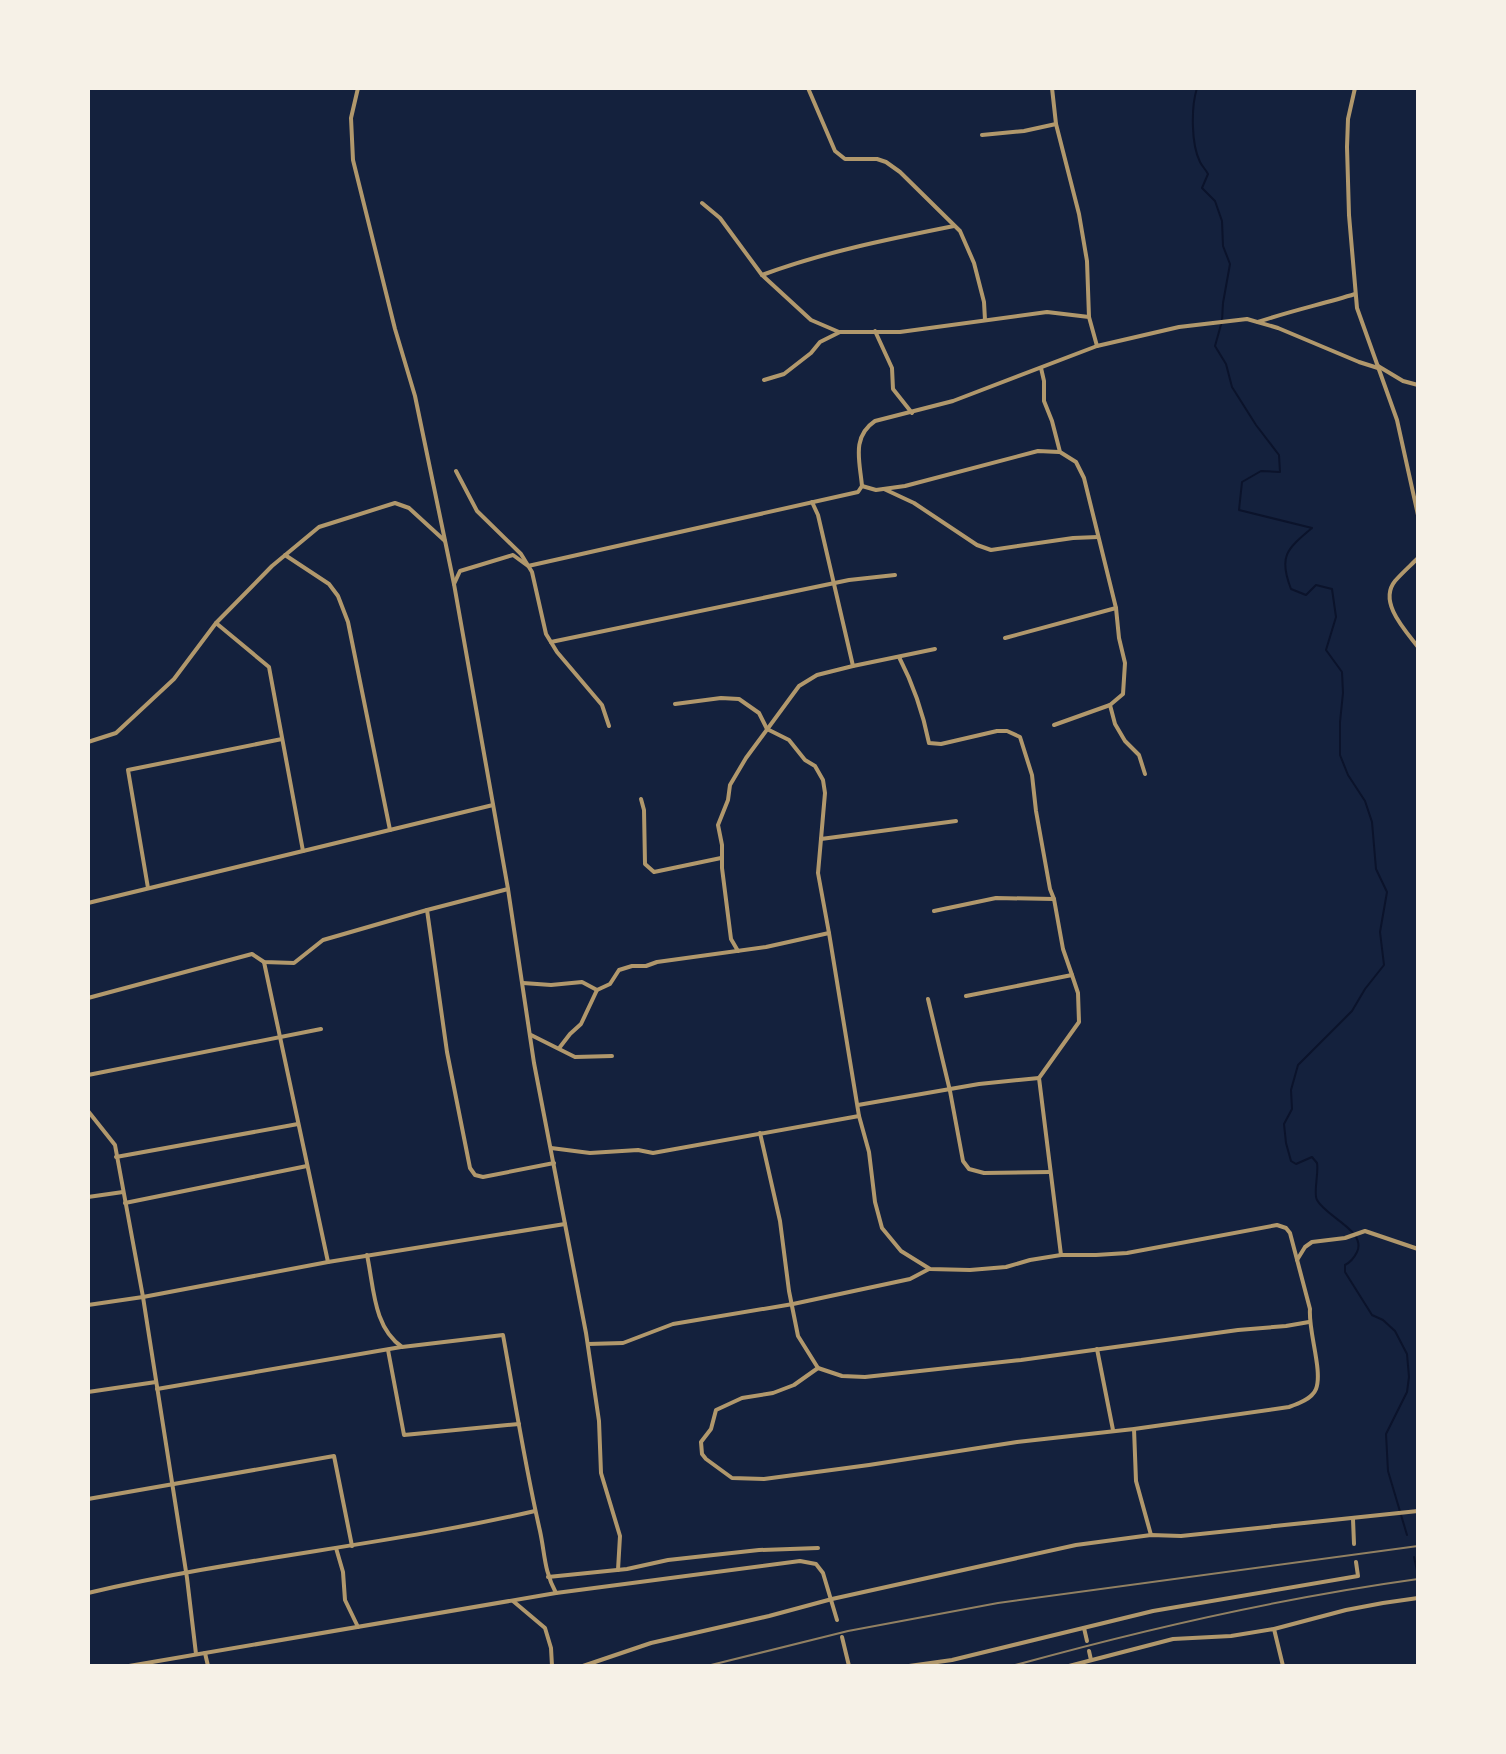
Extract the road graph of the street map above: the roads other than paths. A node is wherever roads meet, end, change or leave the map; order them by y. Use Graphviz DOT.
graph roads {
  1 [pos="358,88"];
  2 [pos="808,88"];
  3 [pos="1052,88"];
  4 [pos="1355,88"];
  5 [pos="1056,124"];
  6 [pos="982,135"];
  7 [pos="702,203"];
  8 [pos="955,226"];
  9 [pos="762,275"];
  10 [pos="1355,294"];
  11 [pos="1089,317"];
  12 [pos="985,320"];
  13 [pos="1258,322"];
  14 [pos="875,331"];
  15 [pos="840,332"];
  16 [pos="1097,346"];
  17 [pos="1377,367"];
  18 [pos="1041,368"];
  19 [pos="764,380"];
  20 [pos="1418,385"];
  21 [pos="912,413"];
  22 [pos="1060,452"];
  23 [pos="456,471"];
  24 [pos="862,486"];
  25 [pos="884,489"];
  26 [pos="812,502"];
  27 [pos="1418,515"];
  28 [pos="1098,537"];
  29 [pos="445,542"];
  30 [pos="285,555"];
  31 [pos="1418,558"];
  32 [pos="528,566"];
  33 [pos="895,575"];
  34 [pos="835,584"];
  35 [pos="454,585"];
  36 [pos="1116,608"];
  37 [pos="216,623"];
  38 [pos="1005,639"];
  39 [pos="551,642"];
  40 [pos="1418,647"];
  41 [pos="935,649"];
  42 [pos="899,657"];
  43 [pos="853,666"];
  44 [pos="675,704"];
  45 [pos="1110,705"];
  46 [pos="1054,725"];
  47 [pos="609,726"];
  48 [pos="767,729"];
  49 [pos="282,739"];
  50 [pos="88,742"];
  51 [pos="1145,774"];
  52 [pos="641,799"];
  53 [pos="493,805"];
  54 [pos="956,821"];
  55 [pos="390,830"];
  56 [pos="821,839"];
  57 [pos="303,851"];
  58 [pos="721,858"];
  59 [pos="148,888"];
  60 [pos="508,889"];
  61 [pos="1054,899"];
  62 [pos="88,903"];
  63 [pos="427,910"];
  64 [pos="934,911"];
  65 [pos="829,933"];
  66 [pos="738,951"];
  67 [pos="264,962"];
  68 [pos="1072,975"];
  69 [pos="523,983"];
  70 [pos="597,990"];
  71 [pos="966,996"];
  72 [pos="88,998"];
  73 [pos="928,999"];
  74 [pos="321,1029"];
  75 [pos="531,1034"];
  76 [pos="279,1037"];
  77 [pos="560,1047"];
  78 [pos="612,1056"];
  79 [pos="88,1075"];
  80 [pos="1039,1078"];
  81 [pos="950,1090"];
  82 [pos="858,1105"];
  83 [pos="88,1111"];
  84 [pos="859,1116"];
  85 [pos="298,1124"];
  86 [pos="760,1133"];
  87 [pos="551,1148"];
  88 [pos="116,1157"];
  89 [pos="554,1163"];
  90 [pos="307,1166"];
  91 [pos="1050,1172"];
  92 [pos="123,1192"];
  93 [pos="88,1197"];
  94 [pos="125,1203"];
  95 [pos="565,1224"];
  96 [pos="1418,1249"];
  97 [pos="367,1255"];
  98 [pos="1061,1255"];
  99 [pos="1297,1260"];
  100 [pos="328,1262"];
  101 [pos="930,1269"];
  102 [pos="143,1297"];
  103 [pos="793,1304"];
  104 [pos="88,1305"];
  105 [pos="1309,1322"];
  106 [pos="588,1344"];
  107 [pos="402,1347"];
  108 [pos="1097,1349"];
  109 [pos="388,1350"];
  110 [pos="818,1368"];
  111 [pos="156,1382"];
  112 [pos="157,1389"];
  113 [pos="88,1392"];
  114 [pos="519,1424"];
  115 [pos="1134,1429"];
  116 [pos="1113,1430"];
  117 [pos="172,1484"];
  118 [pos="88,1499"];
  119 [pos="535,1511"];
  120 [pos="1418,1511"];
  121 [pos="1353,1519"];
  122 [pos="1151,1535"];
  123 [pos="1354,1544"];
  124 [pos="352,1546"];
  125 [pos="336,1548"];
  126 [pos="818,1548"];
  127 [pos="1356,1562"];
  128 [pos="618,1570"];
  129 [pos="186,1573"];
  130 [pos="548,1578"];
  131 [pos="88,1593"];
  132 [pos="555,1593"];
  133 [pos="1418,1598"];
  134 [pos="832,1599"];
  135 [pos="513,1600"];
  136 [pos="837,1620"];
  137 [pos="357,1627"];
  138 [pos="1084,1628"];
  139 [pos="1274,1629"];
  140 [pos="842,1637"];
  141 [pos="1087,1641"];
  142 [pos="1089,1651"];
  143 [pos="205,1653"];
  144 [pos="196,1654"];
  145 [pos="1091,1660"];
  146 [pos="129,1665"];
  147 [pos="208,1665"];
  148 [pos="552,1665"];
  149 [pos="583,1665"];
  150 [pos="849,1665"];
  151 [pos="909,1665"];
  152 [pos="1069,1665"];
  153 [pos="1283,1665"];
  1 -- 29 [label="street"];
  2 -- 8 [label="street"];
  3 -- 5 [label="street"];
  4 -- 10 [label="street"];
  5 -- 6 [label="street"];
  5 -- 11 [label="street"];
  7 -- 9 [label="street"];
  8 -- 9 [label="street"];
  8 -- 12 [label="street"];
  9 -- 15 [label="street"];
  10 -- 13 [label="street"];
  10 -- 17 [label="street"];
  11 -- 12 [label="street"];
  11 -- 16 [label="street"];
  12 -- 14 [label="street"];
  13 -- 16 [label="street"];
  13 -- 17 [label="street"];
  14 -- 15 [label="street"];
  14 -- 21 [label="street"];
  15 -- 19 [label="street"];
  16 -- 18 [label="street"];
  17 -- 20 [label="street"];
  17 -- 27 [label="street"];
  18 -- 21 [label="street"];
  18 -- 22 [label="street"];
  21 -- 24 [label="street"];
  22 -- 25 [label="street"];
  22 -- 28 [label="street"];
  23 -- 32 [label="street"];
  24 -- 25 [label="street"];
  24 -- 26 [label="street"];
  25 -- 28 [label="street"];
  26 -- 32 [label="street"];
  26 -- 34 [label="street"];
  28 -- 36 [label="street"];
  29 -- 30 [label="street"];
  29 -- 35 [label="street"];
  30 -- 37 [label="street"];
  30 -- 55 [label="street"];
  31 -- 40 [label="street"];
  32 -- 35 [label="street"];
  32 -- 39 [label="street"];
  33 -- 34 [label="street"];
  34 -- 39 [label="street"];
  34 -- 43 [label="street"];
  35 -- 53 [label="street"];
  36 -- 38 [label="street"];
  36 -- 45 [label="street"];
  37 -- 49 [label="street"];
  37 -- 50 [label="street"];
  39 -- 47 [label="street"];
  41 -- 42 [label="street"];
  42 -- 43 [label="street"];
  42 -- 61 [label="street"];
  43 -- 48 [label="street"];
  44 -- 48 [label="street"];
  45 -- 46 [label="street"];
  45 -- 51 [label="street"];
  48 -- 56 [label="street"];
  48 -- 58 [label="street"];
  49 -- 57 [label="street"];
  49 -- 59 [label="street"];
  52 -- 58 [label="street"];
  53 -- 55 [label="street"];
  53 -- 60 [label="street"];
  54 -- 56 [label="street"];
  55 -- 57 [label="street"];
  56 -- 65 [label="street"];
  57 -- 59 [label="street"];
  58 -- 66 [label="street"];
  59 -- 62 [label="street"];
  60 -- 63 [label="street"];
  60 -- 69 [label="street"];
  61 -- 64 [label="street"];
  61 -- 68 [label="street"];
  63 -- 67 [label="street"];
  63 -- 89 [label="street"];
  65 -- 66 [label="street"];
  65 -- 82 [label="street"];
  66 -- 70 [label="street"];
  67 -- 72 [label="street"];
  67 -- 76 [label="street"];
  68 -- 71 [label="street"];
  68 -- 80 [label="street"];
  69 -- 70 [label="street"];
  69 -- 75 [label="street"];
  70 -- 77 [label="street"];
  73 -- 81 [label="street"];
  74 -- 76 [label="street"];
  75 -- 77 [label="street"];
  75 -- 87 [label="street"];
  76 -- 79 [label="street"];
  76 -- 85 [label="street"];
  77 -- 78 [label="street"];
  80 -- 81 [label="street"];
  80 -- 91 [label="street"];
  81 -- 82 [label="street"];
  81 -- 91 [label="street"];
  82 -- 84 [label="street"];
  83 -- 88 [label="street"];
  84 -- 86 [label="street"];
  84 -- 101 [label="street"];
  85 -- 88 [label="street"];
  85 -- 90 [label="street"];
  86 -- 87 [label="street"];
  86 -- 103 [label="street"];
  87 -- 89 [label="street"];
  88 -- 92 [label="street"];
  89 -- 95 [label="street"];
  90 -- 94 [label="street"];
  90 -- 100 [label="street"];
  91 -- 98 [label="street"];
  92 -- 93 [label="street"];
  92 -- 94 [label="street"];
  94 -- 102 [label="street"];
  95 -- 97 [label="street"];
  95 -- 106 [label="street"];
  96 -- 99 [label="street"];
  97 -- 100 [label="street"];
  97 -- 107 [label="street"];
  98 -- 99 [label="street"];
  98 -- 101 [label="street"];
  99 -- 105 [label="street"];
  100 -- 102 [label="street"];
  101 -- 103 [label="street"];
  102 -- 104 [label="street"];
  102 -- 111 [label="street"];
  103 -- 106 [label="street"];
  103 -- 110 [label="street"];
  105 -- 108 [label="street"];
  105 -- 115 [label="street"];
  106 -- 128 [label="street"];
  107 -- 109 [label="street"];
  107 -- 114 [label="street"];
  108 -- 110 [label="street"];
  108 -- 116 [label="street"];
  109 -- 112 [label="street"];
  109 -- 114 [label="street"];
  110 -- 116 [label="street"];
  111 -- 112 [label="street"];
  111 -- 113 [label="street"];
  112 -- 117 [label="street"];
  114 -- 119 [label="street"];
  115 -- 116 [label="street"];
  115 -- 122 [label="street"];
  117 -- 118 [label="street"];
  117 -- 124 [label="street"];
  117 -- 129 [label="street"];
  119 -- 124 [label="street"];
  119 -- 130 [label="street"];
  120 -- 121 [label="street"];
  121 -- 122 [label="street"];
  121 -- 123 [label="street"];
  122 -- 134 [label="street"];
  124 -- 125 [label="street"];
  125 -- 129 [label="street"];
  125 -- 137 [label="street"];
  126 -- 128 [label="street"];
  127 -- 138 [label="street"];
  128 -- 130 [label="street"];
  129 -- 131 [label="street"];
  129 -- 144 [label="street"];
  130 -- 132 [label="street"];
  132 -- 134 [label="street"];
  132 -- 135 [label="street"];
  133 -- 139 [label="street"];
  134 -- 136 [label="street"];
  134 -- 149 [label="street"];
  135 -- 137 [label="street"];
  135 -- 148 [label="street"];
  137 -- 143 [label="street"];
  138 -- 141 [label="street"];
  138 -- 151 [label="street"];
  139 -- 145 [label="street"];
  139 -- 153 [label="street"];
  140 -- 150 [label="street"];
  142 -- 145 [label="street"];
  143 -- 144 [label="street"];
  143 -- 147 [label="street"];
  144 -- 146 [label="street"];
  145 -- 152 [label="street"];
}
